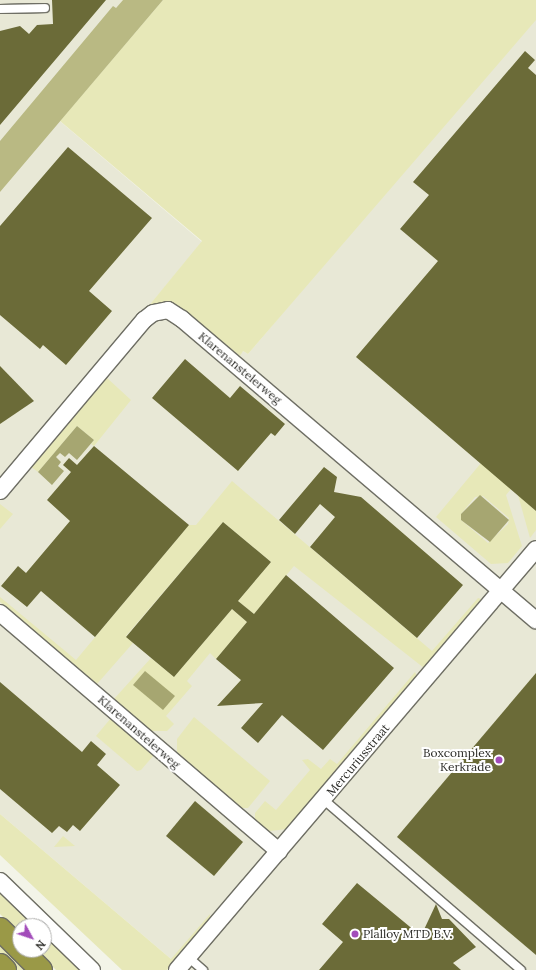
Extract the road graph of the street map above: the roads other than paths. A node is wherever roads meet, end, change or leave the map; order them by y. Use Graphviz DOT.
graph roads {
  1 [pos="45,8"];
  2 [pos="0,9"];
  3 [pos="0,491"];
  4 [pos="536,548"];
  5 [pos="501,590"];
  6 [pos="0,613"];
  7 [pos="536,620"];
  8 [pos="324,800"];
  9 [pos="279,851"];
  10 [pos="0,881"];
  11 [pos="0,929"];
  12 [pos="12,940"];
  13 [pos="188,957"];
  14 [pos="30,958"];
  15 [pos="0,965"];
  16 [pos="5,970"];
  17 [pos="41,970"];
  18 [pos="92,970"];
  19 [pos="177,970"];
  20 [pos="203,970"];
  21 [pos="521,970"];
  1 -- 2 [label="lane"];
  3 -- 5 [label="street, Klarenanstelerweg"];
  4 -- 5 [label="street, Mercuriusstraat"];
  5 -- 7 [label="street"];
  5 -- 8 [label="street, Mercuriusstraat"];
  6 -- 9 [label="street, Klarenanstelerweg"];
  8 -- 9 [label="street, Mercuriusstraat"];
  8 -- 21 [label="lane"];
  9 -- 13 [label="street, Mercuriusstraat"];
  10 -- 18 [label="street"];
  11 -- 12 [label="highway"];
  13 -- 19 [label="street, Mercuriusstraat"];
  13 -- 20 [label="lane"];
  14 -- 17 [label="highway"];
  15 -- 16 [label="highway"];
}
